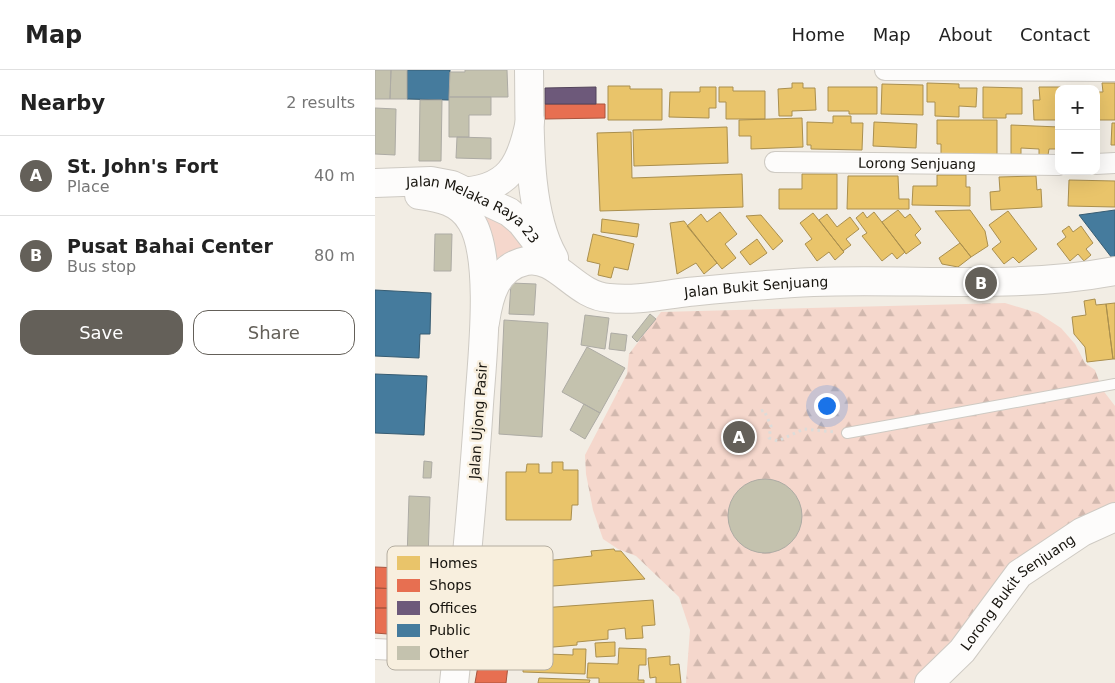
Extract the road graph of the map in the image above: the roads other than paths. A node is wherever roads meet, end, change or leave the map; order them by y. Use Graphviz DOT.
graph roads {
  1 [pos="529,70"];
  2 [pos="885,70"];
  3 [pos="1115,71"];
  4 [pos="530,120"];
  5 [pos="775,162"];
  6 [pos="1115,163"];
  7 [pos="1100,164"];
  8 [pos="1055,165"];
  9 [pos="375,183"];
  10 [pos="465,192"];
  11 [pos="419,195"];
  12 [pos="375,197"];
  13 [pos="560,271"];
  14 [pos="1115,271"];
  15 [pos="485,322"];
  16 [pos="1115,384"];
  17 [pos="847,433"];
  18 [pos="1115,517"];
  19 [pos="468,546"];
  20 [pos="455,670"];
  21 [pos="453,683"];
  22 [pos="929,683"];
  1 -- 4 [label="main road"];
  2 -- 3 [label="street"];
  4 -- 10 [label="main road"];
  4 -- 13 [label="main road, Jalan Bukit Senjuang"];
  5 -- 8 [label="street, Lorong Senjuang"];
  6 -- 7 [label="street"];
  9 -- 10 [label="main road, Jalan Melaka Raya 23"];
  10 -- 11 [label="main road"];
  10 -- 13 [label="main road, Jalan Melaka Raya 23"];
  11 -- 12 [label="main road, Jalan Melaka Raya 23"];
  11 -- 15 [label="main road, Jalan Ujong Pasir"];
  13 -- 14 [label="main road, Jalan Bukit Senjuang"];
  13 -- 15 [label="main road"];
  15 -- 19 [label="main road, Jalan Ujong Pasir"];
  16 -- 17 [label="lane"];
  18 -- 22 [label="main road, Lorong Bukit Senjuang"];
  20 -- 21 [label="main road, Jalan Ujong Pasir"];
}
